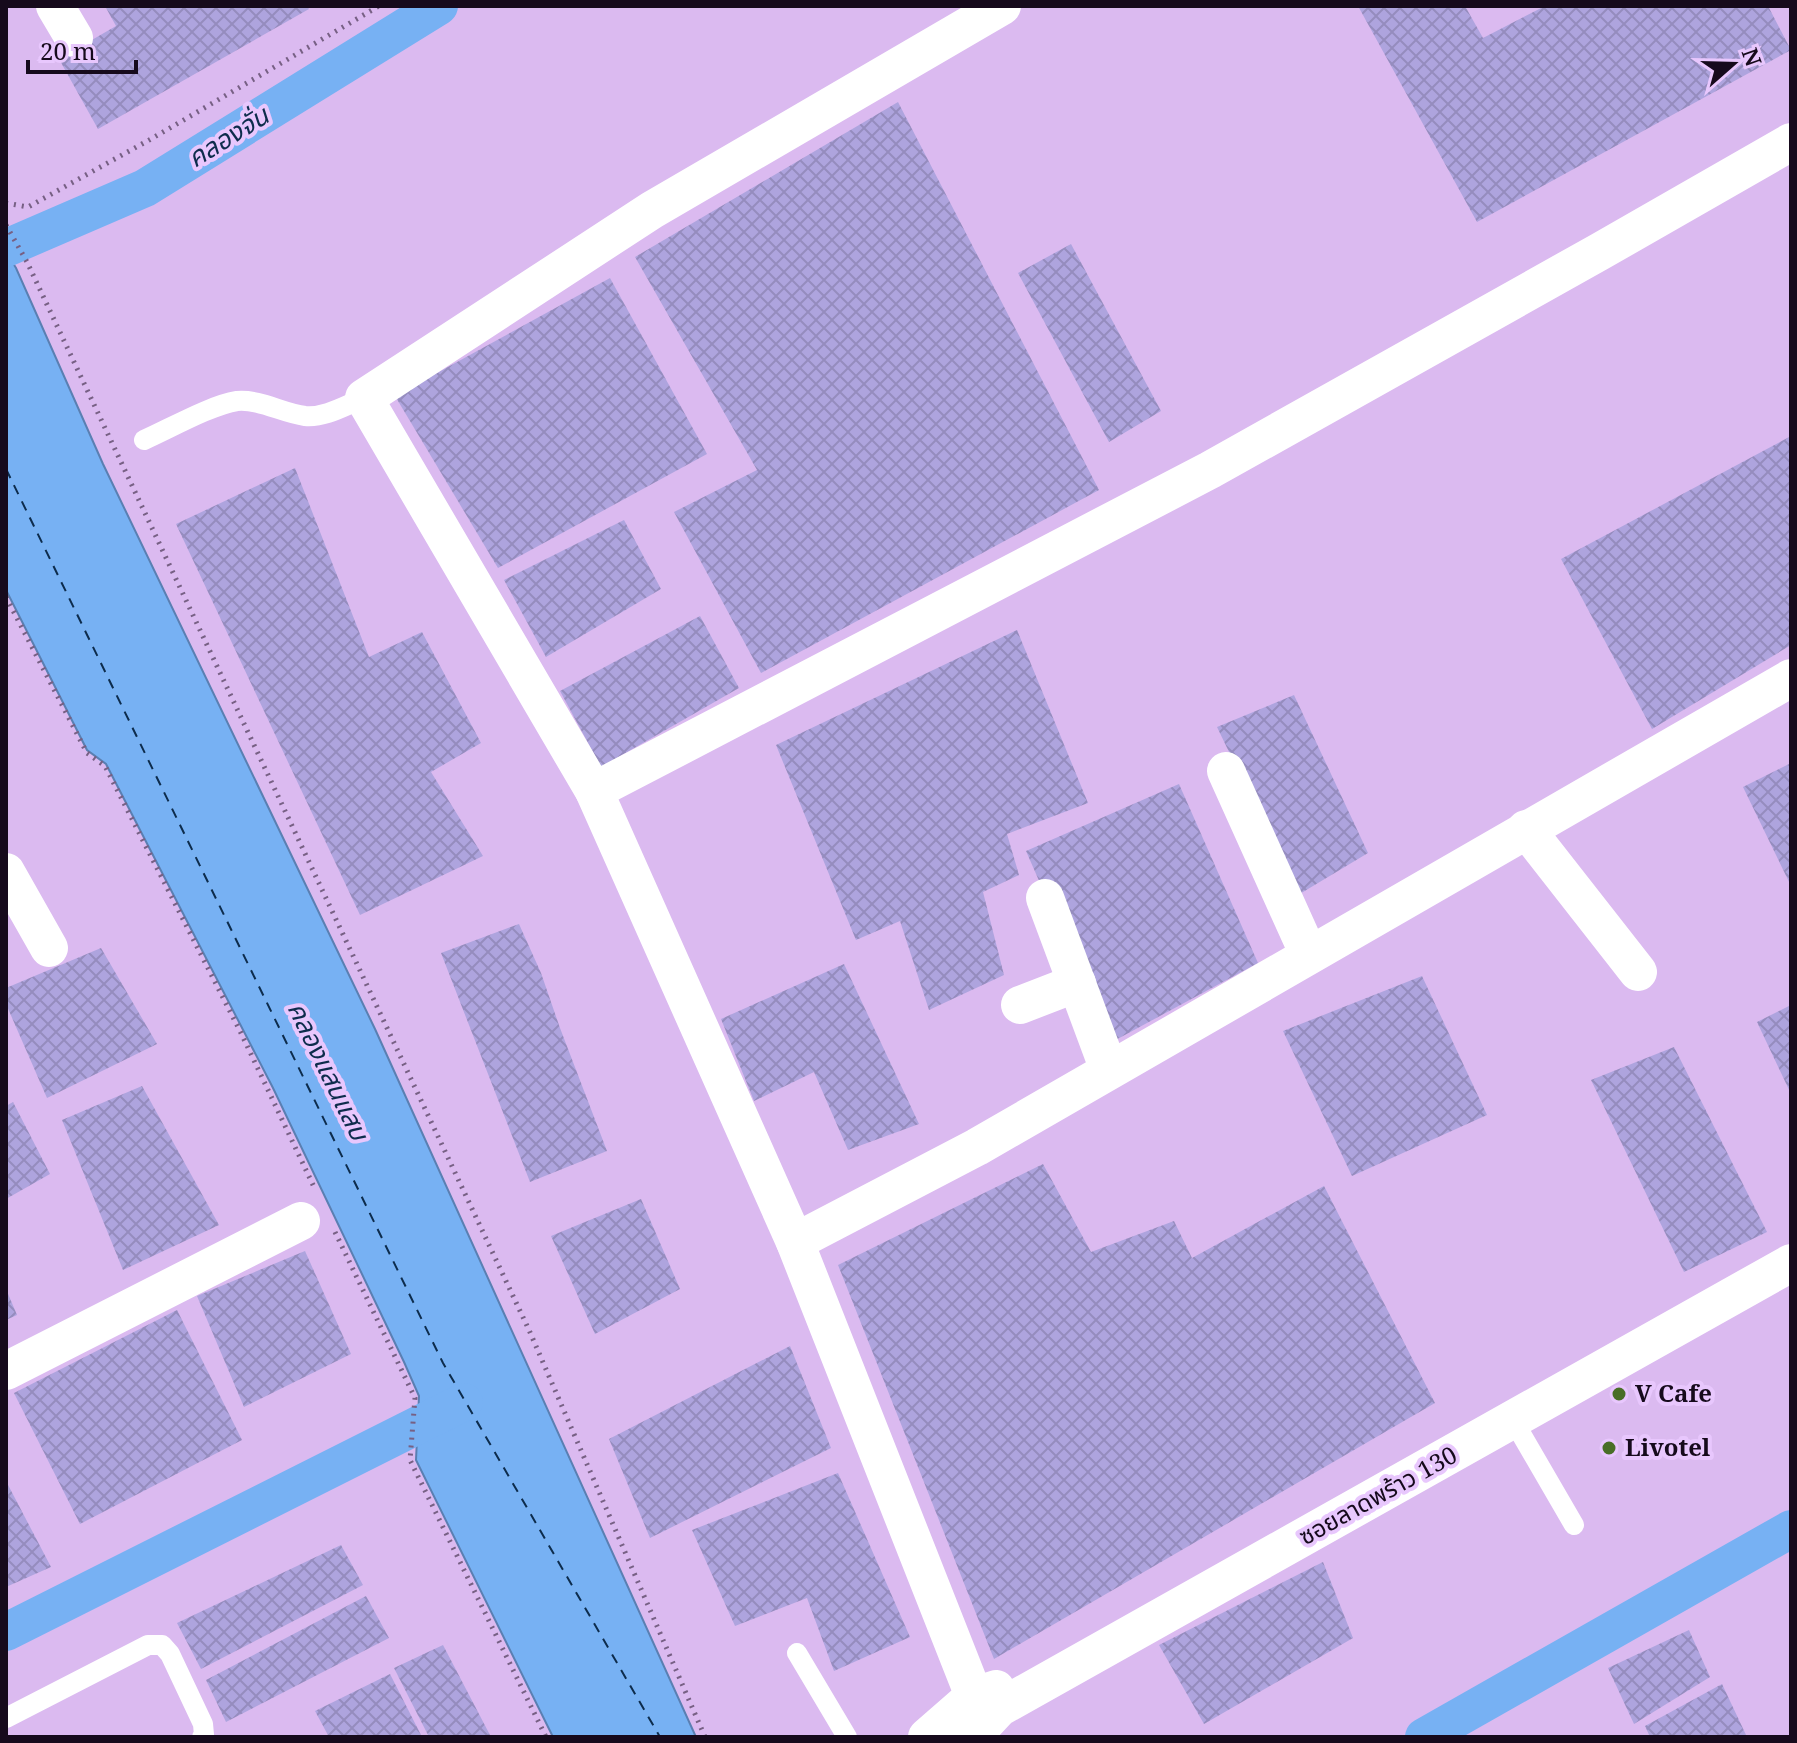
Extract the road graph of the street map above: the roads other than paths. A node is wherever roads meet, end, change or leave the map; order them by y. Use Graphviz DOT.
graph roads {
  1 [pos="55,6"];
  2 [pos="1002,6"];
  3 [pos="74,38"];
  4 [pos="1791,142"];
  5 [pos="364,398"];
  6 [pos="144,440"];
  7 [pos="1791,678"];
  8 [pos="1226,771"];
  9 [pos="594,791"];
  10 [pos="1526,829"];
  11 [pos="6,872"];
  12 [pos="1045,898"];
  13 [pos="49,948"];
  14 [pos="1309,955"];
  15 [pos="1638,972"];
  16 [pos="1077,983"];
  17 [pos="1020,1005"];
  18 [pos="1109,1070"];
  19 [pos="318,1215"];
  20 [pos="795,1242"];
  21 [pos="1791,1263"];
  22 [pos="6,1371"];
  23 [pos="1513,1420"];
  24 [pos="1574,1525"];
  25 [pos="1101,1651"];
  26 [pos="797,1653"];
  27 [pos="992,1714"];
  28 [pos="6,1718"];
  29 [pos="202,1737"];
  30 [pos="847,1737"];
  31 [pos="927,1737"];
  32 [pos="972,1737"];
  1 -- 3 [label="street"];
  2 -- 5 [label="street"];
  4 -- 9 [label="street"];
  5 -- 6 [label="lane"];
  5 -- 9 [label="street"];
  7 -- 10 [label="street"];
  8 -- 14 [label="street"];
  9 -- 20 [label="street"];
  10 -- 14 [label="street"];
  10 -- 15 [label="street"];
  11 -- 13 [label="street"];
  12 -- 16 [label="street"];
  14 -- 18 [label="street"];
  16 -- 17 [label="street"];
  16 -- 18 [label="street"];
  18 -- 20 [label="street"];
  19 -- 22 [label="street"];
  20 -- 27 [label="street"];
  21 -- 23 [label="street, ซอยลาดพร้าว 130"];
  23 -- 24 [label="lane"];
  23 -- 25 [label="street, ซอยลาดพร้าว 130"];
  25 -- 27 [label="street"];
  25 -- 27 [label="street"];
  26 -- 30 [label="lane"];
  27 -- 31 [label="street"];
  27 -- 32 [label="street"];
  28 -- 29 [label="lane"];
}
